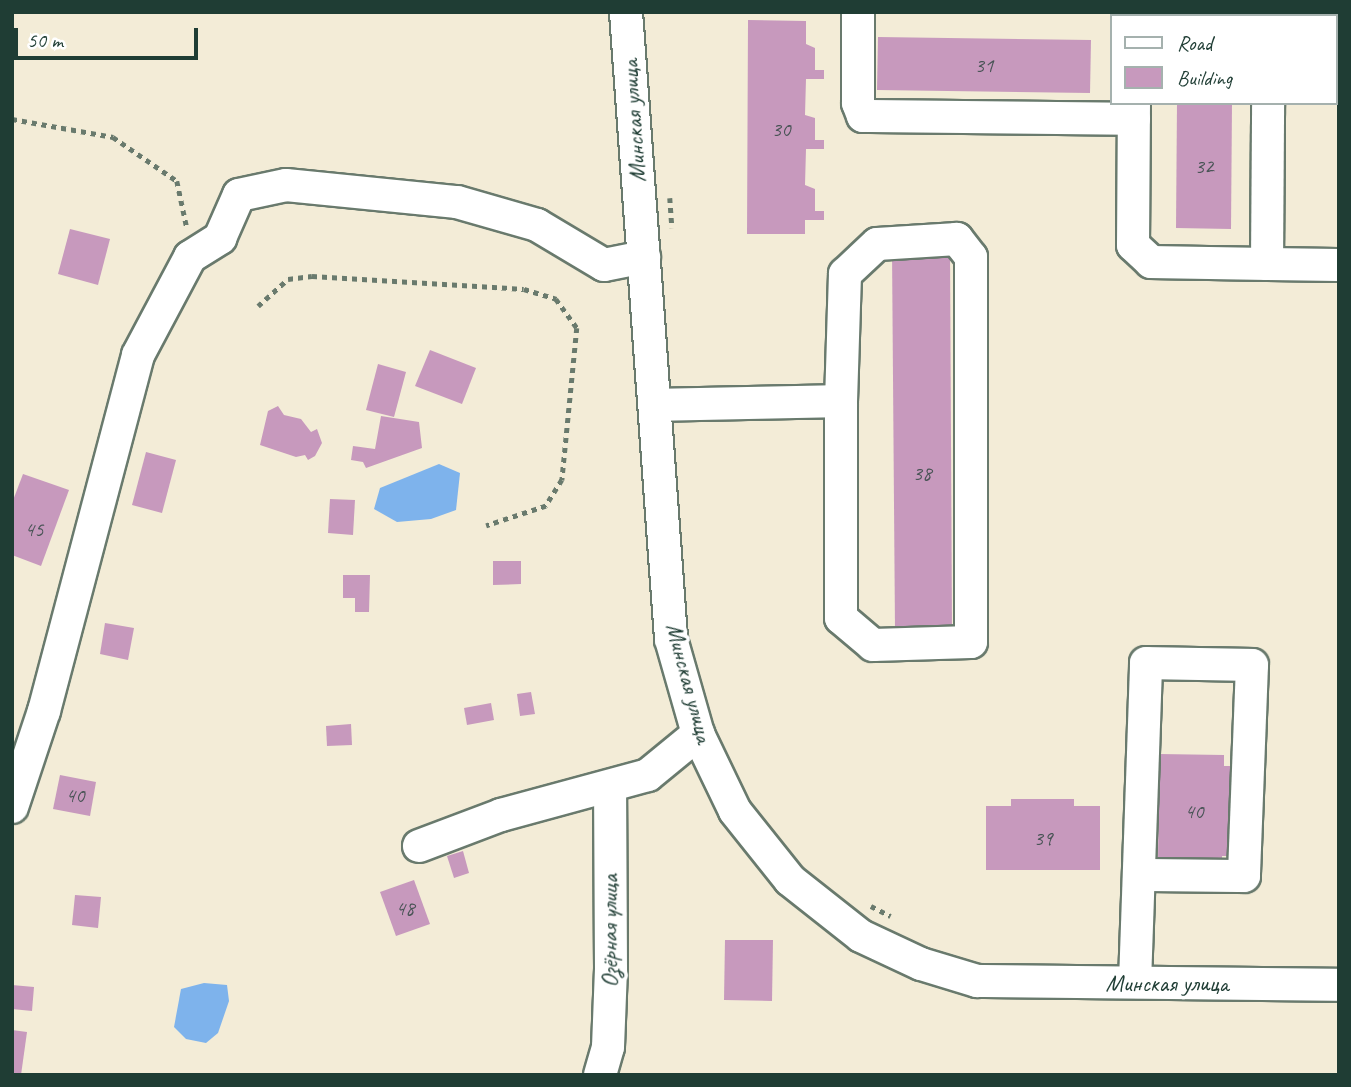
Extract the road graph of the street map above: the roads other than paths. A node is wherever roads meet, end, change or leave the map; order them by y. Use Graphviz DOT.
graph roads {
  1 [pos="626,12"];
  2 [pos="858,12"];
  3 [pos="1268,105"];
  4 [pos="1134,111"];
  5 [pos="644,257"];
  6 [pos="1267,264"];
  7 [pos="1339,265"];
  8 [pos="841,401"];
  9 [pos="654,405"];
  10 [pos="698,734"];
  11 [pos="610,787"];
  12 [pos="12,807"];
  13 [pos="419,846"];
  14 [pos="1142,875"];
  15 [pos="1135,982"];
  16 [pos="1339,985"];
  17 [pos="600,1075"];
  1 -- 5 [label="street, Минская улица"];
  2 -- 4 [label="street"];
  3 -- 6 [label="street"];
  4 -- 6 [label="street"];
  5 -- 9 [label="street, Минская улица"];
  5 -- 12 [label="street"];
  6 -- 7 [label="street"];
  8 -- 8 [label="street"];
  8 -- 9 [label="street"];
  9 -- 10 [label="street, Минская улица"];
  10 -- 11 [label="street"];
  10 -- 15 [label="street, Минская улица"];
  11 -- 13 [label="street"];
  11 -- 17 [label="street, Озёрная улица"];
  14 -- 14 [label="street"];
  14 -- 15 [label="street"];
  15 -- 16 [label="street, Минская улица"];
}
